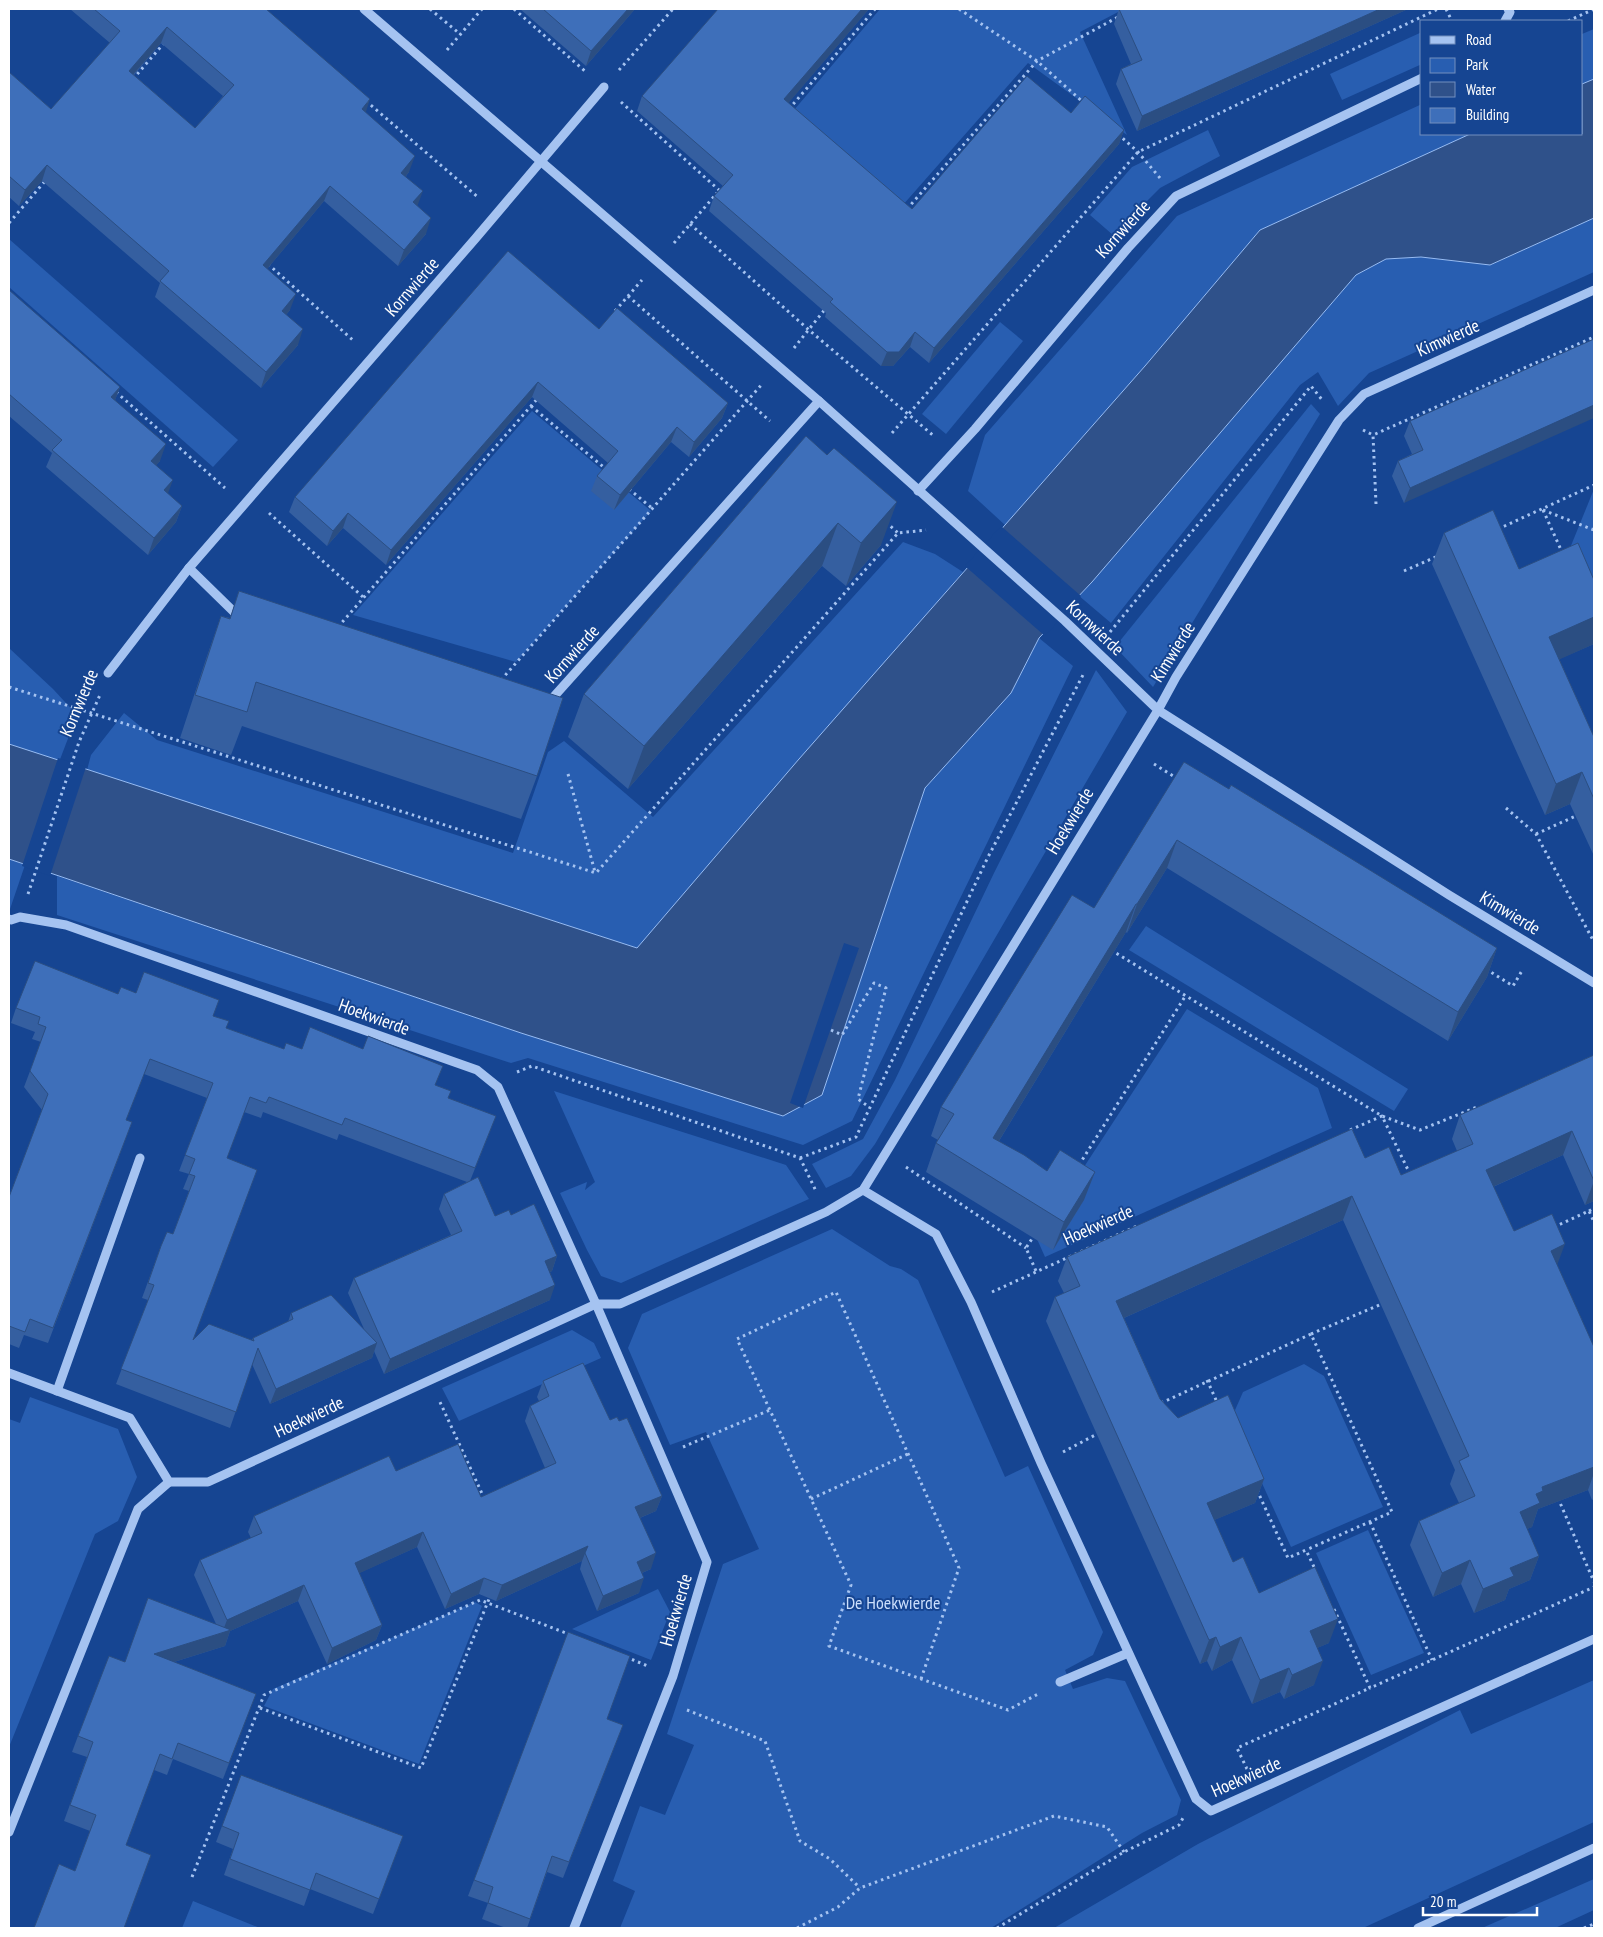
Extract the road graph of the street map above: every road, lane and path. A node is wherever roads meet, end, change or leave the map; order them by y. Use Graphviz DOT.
graph roads {
  1 [pos="364,9"];
  2 [pos="430,9"];
  3 [pos="482,9"];
  4 [pos="673,9"];
  5 [pos="875,9"];
  6 [pos="959,9"];
  7 [pos="1508,9"];
  8 [pos="1594,10"];
  9 [pos="1126,12"];
  10 [pos="1506,20"];
  11 [pos="1570,20"];
  12 [pos="460,34"];
  13 [pos="169,37"];
  14 [pos="1037,61"];
  15 [pos="432,67"];
  16 [pos="1420,79"];
  17 [pos="132,80"];
  18 [pos="604,87"];
  19 [pos="363,98"];
  20 [pos="1088,106"];
  21 [pos="786,113"];
  22 [pos="1116,132"];
  23 [pos="541,162"];
  24 [pos="47,180"];
  25 [pos="725,183"];
  26 [pos="1176,196"];
  27 [pos="497,213"];
  28 [pos="902,214"];
  29 [pos="9,223"];
  30 [pos="690,224"];
  31 [pos="264,261"];
  32 [pos="658,262"];
  33 [pos="1594,290"];
  34 [pos="628,296"];
  35 [pos="828,306"];
  36 [pos="610,316"];
  37 [pos="809,330"];
  38 [pos="1594,337"];
  39 [pos="372,357"];
  40 [pos="778,367"];
  41 [pos="112,388"];
  42 [pos="543,392"];
  43 [pos="747,401"];
  44 [pos="819,401"];
  45 [pos="531,406"];
  46 [pos="1339,420"];
  47 [pos="786,436"];
  48 [pos="953,453"];
  49 [pos="607,470"];
  50 [pos="622,483"];
  51 [pos="1594,485"];
  52 [pos="918,491"];
  53 [pos="250,496"];
  54 [pos="242,504"];
  55 [pos="1376,504"];
  56 [pos="653,509"];
  57 [pos="1543,510"];
  58 [pos="946,516"];
  59 [pos="884,520"];
  60 [pos="1594,530"];
  61 [pos="898,533"];
  62 [pos="1491,533"];
  63 [pos="1563,553"];
  64 [pos="1439,556"];
  65 [pos="189,568"];
  66 [pos="1404,571"];
  67 [pos="364,597"];
  68 [pos="252,617"];
  69 [pos="334,632"];
  70 [pos="1095,650"];
  71 [pos="108,673"];
  72 [pos="500,681"];
  73 [pos="9,687"];
  74 [pos="541,700"];
  75 [pos="1158,710"];
  76 [pos="93,714"];
  77 [pos="1132,751"];
  78 [pos="568,774"];
  79 [pos="1183,782"];
  80 [pos="1506,808"];
  81 [pos="1586,812"];
  82 [pos="1536,834"];
  83 [pos="37,871"];
  84 [pos="596,873"];
  85 [pos="9,919"];
  86 [pos="1594,942"];
  87 [pos="1103,944"];
  88 [pos="1537,948"];
  89 [pos="1479,965"];
  90 [pos="1594,983"];
  91 [pos="1186,995"];
  92 [pos="830,1030"];
  93 [pos="498,1087"];
  94 [pos="869,1107"];
  95 [pos="1477,1107"];
  96 [pos="1382,1116"];
  97 [pos="1345,1132"];
  98 [pos="886,1154"];
  99 [pos="140,1158"];
  100 [pos="800,1158"];
  101 [pos="1074,1172"];
  102 [pos="1411,1177"];
  103 [pos="863,1190"];
  104 [pos="1594,1208"];
  105 [pos="1589,1210"];
  106 [pos="826,1212"];
  107 [pos="1145,1222"];
  108 [pos="1594,1222"];
  109 [pos="1037,1231"];
  110 [pos="1545,1231"];
  111 [pos="1026,1248"];
  112 [pos="1036,1271"];
  113 [pos="1393,1300"];
  114 [pos="971,1302"];
  115 [pos="596,1304"];
  116 [pos="1311,1334"];
  117 [pos="9,1373"];
  118 [pos="430,1380"];
  119 [pos="1207,1380"];
  120 [pos="57,1391"];
  121 [pos="1156,1405"];
  122 [pos="1219,1407"];
  123 [pos="770,1410"];
  124 [pos="1106,1430"];
  125 [pos="908,1454"];
  126 [pos="661,1456"];
  127 [pos="1041,1464"];
  128 [pos="169,1482"];
  129 [pos="1255,1487"];
  130 [pos="1557,1496"];
  131 [pos="811,1499"];
  132 [pos="487,1504"];
  133 [pos="1370,1522"];
  134 [pos="1306,1550"];
  135 [pos="1318,1576"];
  136 [pos="1594,1582"];
  137 [pos="1594,1587"];
  138 [pos="491,1594"];
  139 [pos="1330,1602"];
  140 [pos="488,1603"];
  141 [pos="571,1636"];
  142 [pos="1594,1639"];
  143 [pos="1128,1653"];
  144 [pos="618,1654"];
  145 [pos="1432,1660"];
  146 [pos="673,1676"];
  147 [pos="921,1679"];
  148 [pos="1060,1682"];
  149 [pos="1370,1688"];
  150 [pos="664,1700"];
  151 [pos="260,1708"];
  152 [pos="1258,1790"];
  153 [pos="1196,1799"];
  154 [pos="9,1832"];
  155 [pos="1594,1848"];
  156 [pos="1124,1852"];
  157 [pos="192,1877"];
  158 [pos="860,1888"];
  159 [pos="1594,1924"];
  160 [pos="574,1928"];
  161 [pos="797,1928"];
  162 [pos="998,1928"];
  163 [pos="1418,1928"];
  164 [pos="1584,1928"];
  1 -- 15 [label="street, Kornwierde"];
  2 -- 12 [label="path"];
  3 -- 12 [label="path"];
  4 -- 18 [label="path"];
  5 -- 21 [label="path"];
  6 -- 14 [label="path"];
  7 -- 10 [label="street"];
  8 -- 11 [label="path"];
  9 -- 14 [label="path"];
  12 -- 15 [label="path"];
  13 -- 17 [label="path"];
  14 -- 20 [label="path"];
  14 -- 28 [label="path"];
  15 -- 23 [label="street, Kornwierde"];
  16 -- 26 [label="street, Kornwierde"];
  18 -- 23 [label="street, Kornwierde"];
  19 -- 27 [label="path"];
  22 -- 26 [label="path"];
  23 -- 27 [label="street, Kornwierde"];
  23 -- 32 [label="street, Kornwierde"];
  24 -- 29 [label="path"];
  25 -- 30 [label="path"];
  26 -- 48 [label="street, Kornwierde"];
  27 -- 39 [label="street, Kornwierde"];
  30 -- 32 [label="path"];
  30 -- 37 [label="path"];
  31 -- 39 [label="path"];
  32 -- 34 [label="path"];
  32 -- 40 [label="street, Kornwierde"];
  33 -- 46 [label="street, Kimwierde"];
  34 -- 36 [label="path"];
  34 -- 43 [label="path"];
  35 -- 37 [label="path"];
  37 -- 40 [label="path"];
  37 -- 48 [label="path"];
  38 -- 55 [label="path"];
  39 -- 53 [label="street, Kornwierde"];
  40 -- 43 [label="path"];
  40 -- 44 [label="street, Kornwierde"];
  41 -- 54 [label="path"];
  42 -- 45 [label="path"];
  43 -- 47 [label="path"];
  43 -- 56 [label="path"];
  44 -- 47 [label="street, Kornwierde"];
  44 -- 52 [label="street, Kornwierde"];
  45 -- 49 [label="path"];
  45 -- 67 [label="path"];
  46 -- 70 [label="path"];
  46 -- 75 [label="street, Kimwierde"];
  47 -- 74 [label="street, Kornwierde"];
  48 -- 52 [label="street, Kornwierde"];
  50 -- 56 [label="path"];
  51 -- 57 [label="path"];
  52 -- 58 [label="street, Kornwierde"];
  53 -- 54 [label="street, Kornwierde"];
  53 -- 67 [label="path"];
  54 -- 65 [label="street, Kornwierde"];
  56 -- 72 [label="path"];
  57 -- 60 [label="path"];
  57 -- 62 [label="path"];
  57 -- 63 [label="path"];
  58 -- 61 [label="path"];
  58 -- 70 [label="street, Kornwierde"];
  59 -- 61 [label="path"];
  61 -- 84 [label="path"];
  64 -- 66 [label="path"];
  65 -- 68 [label="street"];
  65 -- 71 [label="street, Kornwierde"];
  67 -- 69 [label="path"];
  70 -- 75 [label="street, Kornwierde"];
  70 -- 94 [label="path"];
  71 -- 76 [label="path, Kornwierde"];
  73 -- 76 [label="path"];
  75 -- 77 [label="street, Hoekwierde"];
  75 -- 88 [label="street, Kimwierde"];
  76 -- 83 [label="path, Kornwierde"];
  76 -- 84 [label="path"];
  77 -- 79 [label="path"];
  77 -- 98 [label="street, Hoekwierde"];
  78 -- 84 [label="path"];
  80 -- 82 [label="path"];
  81 -- 82 [label="path"];
  82 -- 86 [label="path"];
  85 -- 93 [label="street, Hoekwierde"];
  87 -- 91 [label="path"];
  88 -- 89 [label="path"];
  88 -- 90 [label="street, Kimwierde"];
  91 -- 96 [label="path"];
  91 -- 101 [label="path"];
  92 -- 94 [label="path"];
  93 -- 100 [label="path"];
  93 -- 115 [label="street, Hoekwierde"];
  94 -- 100 [label="path"];
  95 -- 96 [label="path"];
  96 -- 97 [label="path"];
  96 -- 102 [label="path"];
  98 -- 103 [label="street, Hoekwierde"];
  98 -- 111 [label="path"];
  99 -- 120 [label="street"];
  100 -- 106 [label="path"];
  103 -- 106 [label="street, Hoekwierde"];
  103 -- 114 [label="street, Hoekwierde"];
  104 -- 105 [label="path"];
  105 -- 108 [label="path"];
  105 -- 110 [label="path"];
  106 -- 115 [label="street, Hoekwierde"];
  107 -- 112 [label="path, Hoekwierde"];
  109 -- 111 [label="path"];
  111 -- 112 [label="path"];
  112 -- 114 [label="path, Hoekwierde"];
  113 -- 116 [label="path"];
  114 -- 127 [label="street, Hoekwierde"];
  115 -- 118 [label="street, Hoekwierde"];
  115 -- 126 [label="street, Hoekwierde"];
  116 -- 119 [label="path"];
  116 -- 133 [label="path"];
  117 -- 120 [label="street"];
  118 -- 128 [label="street, Hoekwierde"];
  118 -- 132 [label="path"];
  119 -- 121 [label="path"];
  119 -- 122 [label="path"];
  120 -- 128 [label="street"];
  123 -- 125 [label="path"];
  123 -- 126 [label="path"];
  123 -- 131 [label="path"];
  124 -- 127 [label="path"];
  125 -- 131 [label="path"];
  125 -- 147 [label="path"];
  126 -- 146 [label="street, Hoekwierde"];
  127 -- 143 [label="street, Hoekwierde"];
  128 -- 154 [label="street"];
  129 -- 134 [label="path"];
  130 -- 136 [label="path"];
  131 -- 147 [label="path"];
  133 -- 134 [label="path"];
  133 -- 145 [label="path"];
  134 -- 135 [label="path"];
  137 -- 145 [label="path"];
  138 -- 140 [label="path"];
  139 -- 149 [label="path"];
  140 -- 141 [label="path"];
  140 -- 151 [label="path"];
  140 -- 151 [label="path"];
  142 -- 152 [label="street, Hoekwierde"];
  143 -- 148 [label="street"];
  143 -- 153 [label="street, Hoekwierde"];
  144 -- 146 [label="path"];
  145 -- 149 [label="path"];
  146 -- 150 [label="street, Hoekwierde"];
  147 -- 148 [label="path"];
  149 -- 152 [label="path"];
  150 -- 158 [label="path"];
  150 -- 160 [label="street, Hoekwierde"];
  151 -- 157 [label="path"];
  152 -- 153 [label="street, Hoekwierde"];
  153 -- 156 [label="path"];
  155 -- 163 [label="street"];
  156 -- 158 [label="path"];
  156 -- 162 [label="path"];
  158 -- 161 [label="path"];
  159 -- 164 [label="path"];
}
